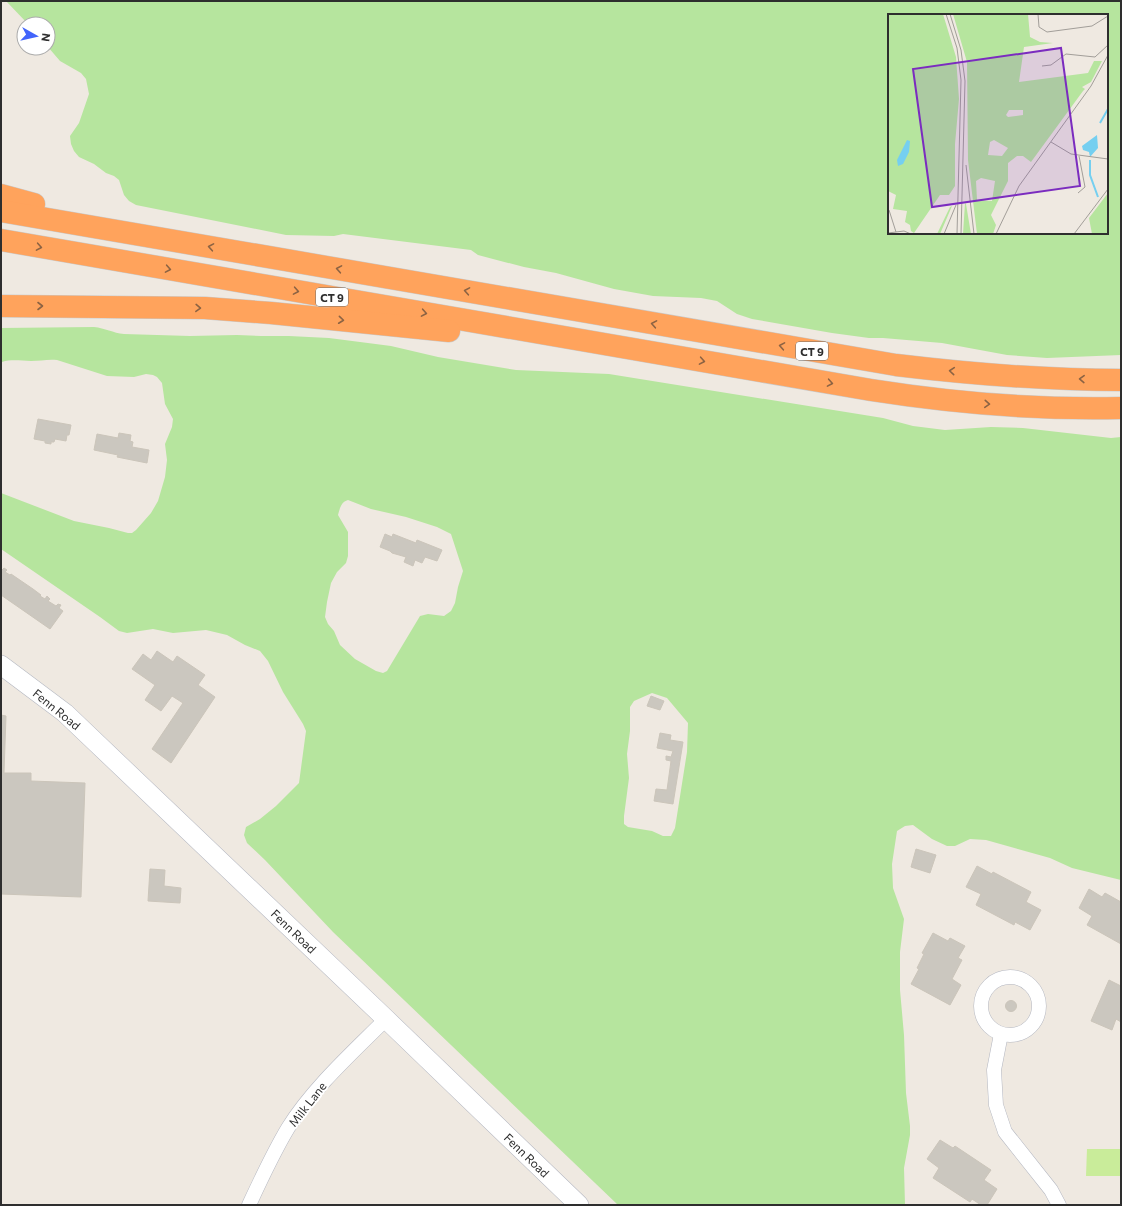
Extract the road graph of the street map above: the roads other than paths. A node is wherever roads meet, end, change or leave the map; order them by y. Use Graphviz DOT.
graph roads {
  1 [pos="1,195"];
  2 [pos="1,211"];
  3 [pos="137,234"];
  4 [pos="1,240"];
  5 [pos="1,306"];
  6 [pos="663,355"];
  7 [pos="1121,380"];
  8 [pos="1121,408"];
  9 [pos="1,665"];
  10 [pos="386,1019"];
  11 [pos="1001,1034"];
  12 [pos="249,1205"];
  13 [pos="579,1205"];
  14 [pos="1059,1205"];
  1 -- 3 [label="highway"];
  2 -- 3 [label="highway, CT 9"];
  7 -- 3 [label="highway, CT 9, one-way"];
  4 -- 6 [label="highway, CT 9, one-way"];
  5 -- 6 [label="highway, one-way"];
  6 -- 8 [label="highway, CT 9, one-way"];
  9 -- 10 [label="street, Fenn Road"];
  10 -- 12 [label="street, Milk Lane"];
  10 -- 13 [label="street, Fenn Road"];
  11 -- 11 [label="street"];
  11 -- 14 [label="street"];
}
